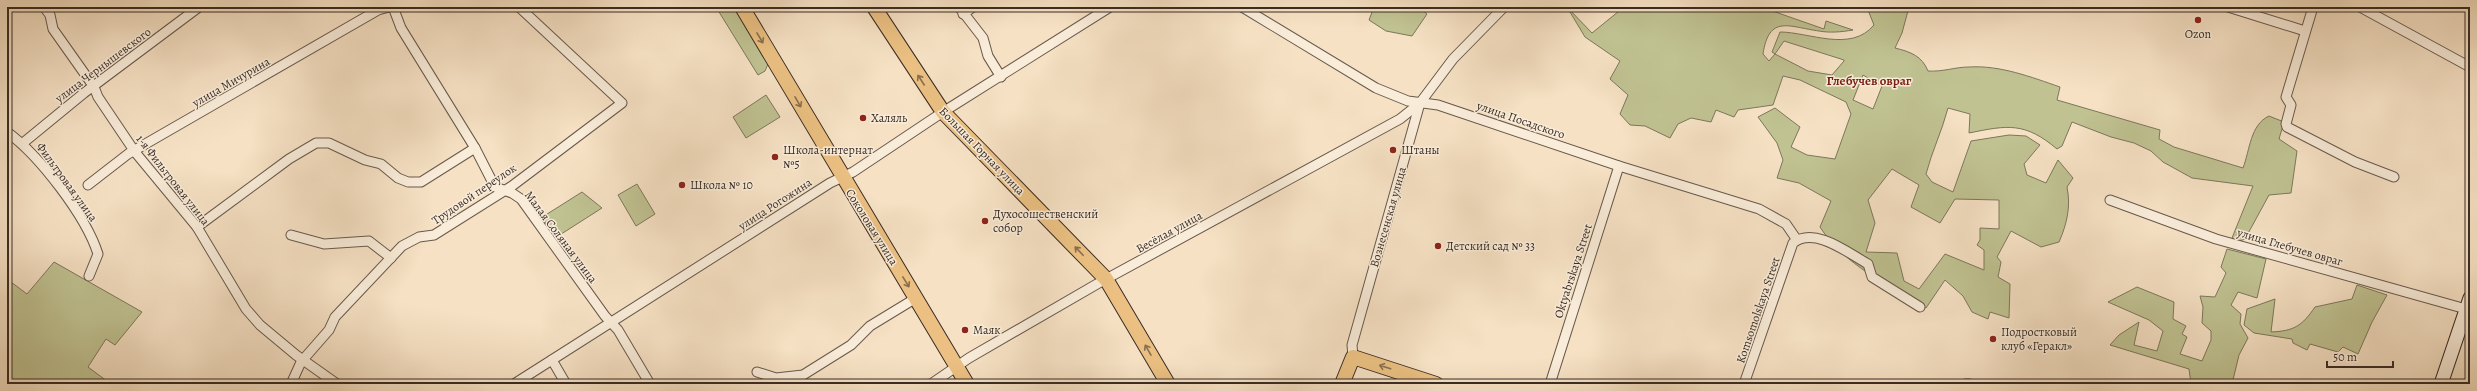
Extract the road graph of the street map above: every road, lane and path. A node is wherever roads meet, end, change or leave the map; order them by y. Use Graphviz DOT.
graph roads {
  1 [pos="199,7"];
  2 [pos="389,7"];
  3 [pos="393,7"];
  4 [pos="519,7"];
  5 [pos="742,7"];
  6 [pos="874,7"];
  7 [pos="973,7"];
  8 [pos="1242,7"];
  9 [pos="1504,7"];
  10 [pos="2228,7"];
  11 [pos="2313,7"];
  12 [pos="2360,7"];
  13 [pos="46,8"];
  14 [pos="1106,8"];
  15 [pos="961,10"];
  16 [pos="2305,31"];
  17 [pos="2470,67"];
  18 [pos="1001,77"];
  19 [pos="94,87"];
  20 [pos="1420,103"];
  21 [pos="943,112"];
  22 [pos="7,132"];
  23 [pos="23,143"];
  24 [pos="475,148"];
  25 [pos="135,152"];
  26 [pos="1619,166"];
  27 [pos="2394,177"];
  28 [pos="842,178"];
  29 [pos="88,185"];
  30 [pos="502,191"];
  31 [pos="2110,200"];
  32 [pos="197,228"];
  33 [pos="291,235"];
  34 [pos="1795,242"];
  35 [pos="391,258"];
  36 [pos="89,276"];
  37 [pos="1106,279"];
  38 [pos="916,298"];
  39 [pos="2468,305"];
  40 [pos="1920,307"];
  41 [pos="611,323"];
  42 [pos="1353,357"];
  43 [pos="302,360"];
  44 [pos="552,360"];
  45 [pos="957,367"];
  46 [pos="757,372"];
  47 [pos="291,384"];
  48 [pos="337,384"];
  49 [pos="514,384"];
  50 [pos="566,384"];
  51 [pos="650,384"];
  52 [pos="931,384"];
  53 [pos="967,384"];
  54 [pos="1168,384"];
  55 [pos="1342,384"];
  56 [pos="1436,384"];
  57 [pos="1550,384"];
  58 [pos="1744,384"];
  59 [pos="2441,384"];
  1 -- 19 [label="street, улица Чернышевского"];
  2 -- 25 [label="street, улица Мичурина"];
  3 -- 24 [label="street, Малая Соляная улица"];
  4 -- 30 [label="street, Трудовой переулок"];
  5 -- 28 [label="main road, Соколовая улица, one-way"];
  21 -- 6 [label="main road, Большая Горная улица, one-way"];
  7 -- 15 [label="street"];
  8 -- 20 [label="street, улица Посадского"];
  9 -- 20 [label="street, Вознесенская улица"];
  10 -- 16 [label="street"];
  11 -- 16 [label="street"];
  12 -- 17 [label="street"];
  13 -- 19 [label="street, 1-я Фильтровая улица"];
  14 -- 18 [label="street, улица Рогожина"];
  15 -- 18 [label="street"];
  16 -- 27 [label="street"];
  18 -- 21 [label="street, улица Рогожина"];
  19 -- 23 [label="street, улица Чернышевского"];
  19 -- 25 [label="street, 1-я Фильтровая улица"];
  20 -- 26 [label="street, улица Посадского"];
  20 -- 37 [label="street, Весёлая улица"];
  20 -- 42 [label="street, Вознесенская улица"];
  21 -- 28 [label="street, улица Рогожина"];
  37 -- 21 [label="main road, Большая Горная улица, one-way"];
  22 -- 23 [label="street, Фильтровая улица"];
  23 -- 36 [label="street, Фильтровая улица"];
  24 -- 30 [label="street, Малая Соляная улица"];
  24 -- 32 [label="street"];
  25 -- 29 [label="street, улица Мичурина"];
  25 -- 32 [label="street, 1-я Фильтровая улица"];
  26 -- 34 [label="street, улица Посадского"];
  26 -- 57 [label="street, Oktyabrskaya Street"];
  28 -- 38 [label="main road, Соколовая улица, one-way"];
  28 -- 41 [label="street, улица Рогожина"];
  30 -- 35 [label="street, Трудовой переулок"];
  30 -- 41 [label="street, Малая Соляная улица"];
  31 -- 39 [label="street, улица Глебучев овраг"];
  32 -- 43 [label="street, 1-я Фильтровая улица"];
  33 -- 35 [label="street"];
  34 -- 40 [label="street"];
  34 -- 58 [label="street, Komsomolskaya Street"];
  35 -- 43 [label="street, Трудовой переулок"];
  37 -- 45 [label="street, Весёлая улица"];
  54 -- 37 [label="main road, Большая Горная улица, one-way"];
  38 -- 45 [label="main road, Соколовая улица"];
  38 -- 46 [label="street"];
  39 -- 59 [label="street"];
  41 -- 44 [label="street, улица Рогожина"];
  41 -- 51 [label="street, Малая Соляная улица"];
  42 -- 55 [label="main road, Вознесенская улица"];
  56 -- 42 [label="main road, one-way"];
  43 -- 47 [label="street, Трудовой переулок"];
  43 -- 48 [label="street, 1-я Фильтровая улица"];
  44 -- 49 [label="street, улица Рогожина"];
  44 -- 50 [label="street"];
  45 -- 52 [label="street, Весёлая улица"];
  45 -- 53 [label="main road, Соколовая улица"];
}
